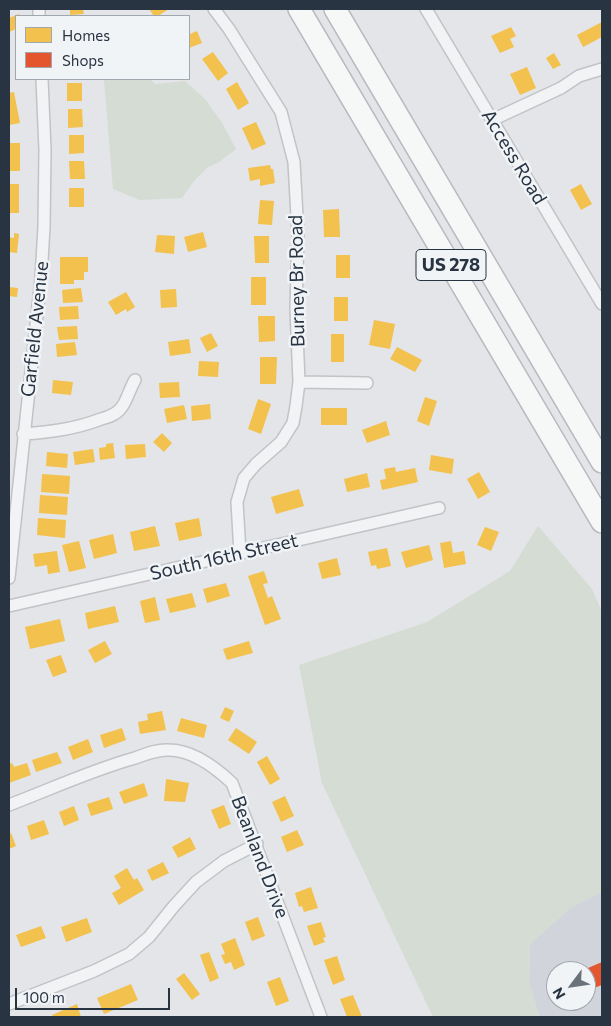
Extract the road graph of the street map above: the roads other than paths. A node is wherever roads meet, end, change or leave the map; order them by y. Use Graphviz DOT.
graph roads {
  1 [pos="214,9"];
  2 [pos="299,9"];
  3 [pos="335,9"];
  4 [pos="426,9"];
  5 [pos="602,68"];
  6 [pos="42,80"];
  7 [pos="492,120"];
  8 [pos="602,304"];
  9 [pos="135,380"];
  10 [pos="299,382"];
  11 [pos="367,383"];
  12 [pos="23,434"];
  13 [pos="602,462"];
  14 [pos="439,508"];
  15 [pos="601,521"];
  16 [pos="240,553"];
  17 [pos="9,578"];
  18 [pos="9,606"];
  19 [pos="9,804"];
  20 [pos="257,844"];
  21 [pos="9,1004"];
  22 [pos="321,1017"];
  1 -- 10 [label="street, Burney Br Road"];
  2 -- 15 [label="highway, US 278"];
  3 -- 13 [label="highway, US 278"];
  4 -- 7 [label="street, Access Road"];
  5 -- 7 [label="street"];
  6 -- 12 [label="street, Garfield Avenue"];
  7 -- 8 [label="street, Access Road"];
  9 -- 12 [label="street"];
  10 -- 11 [label="street"];
  10 -- 16 [label="street, Burney Br Road"];
  12 -- 17 [label="street, Garfield Avenue"];
  14 -- 16 [label="street, South 16th Street"];
  16 -- 18 [label="street, South 16th Street"];
  19 -- 20 [label="street, Beanland Drive"];
  20 -- 21 [label="street"];
  20 -- 22 [label="street, Beanland Drive"];
}
